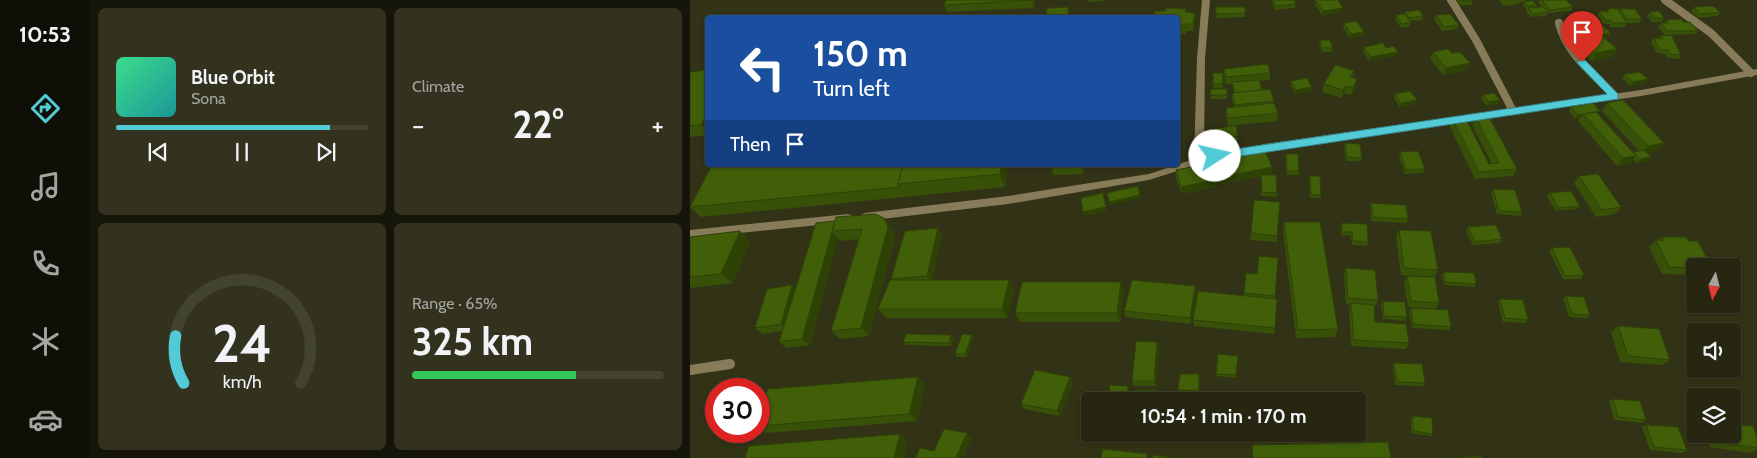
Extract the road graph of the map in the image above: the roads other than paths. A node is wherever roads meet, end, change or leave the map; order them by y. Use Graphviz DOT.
graph roads {
  1 [pos="1206,0"];
  2 [pos="1451,0"];
  3 [pos="1665,0"];
  4 [pos="1560,23"];
  5 [pos="1754,72"];
  6 [pos="1615,96"];
  7 [pos="1513,111"];
  8 [pos="1199,161"];
  9 [pos="690,234"];
  10 [pos="730,364"];
  11 [pos="690,370"];
  1 -- 8 [label="street"];
  2 -- 7 [label="lane"];
  3 -- 5 [label="lane"];
  4 -- 6 [label="lane"];
  5 -- 6 [label="street"];
  6 -- 7 [label="street"];
  7 -- 8 [label="street"];
  8 -- 9 [label="street"];
  10 -- 11 [label="lane"];
}
